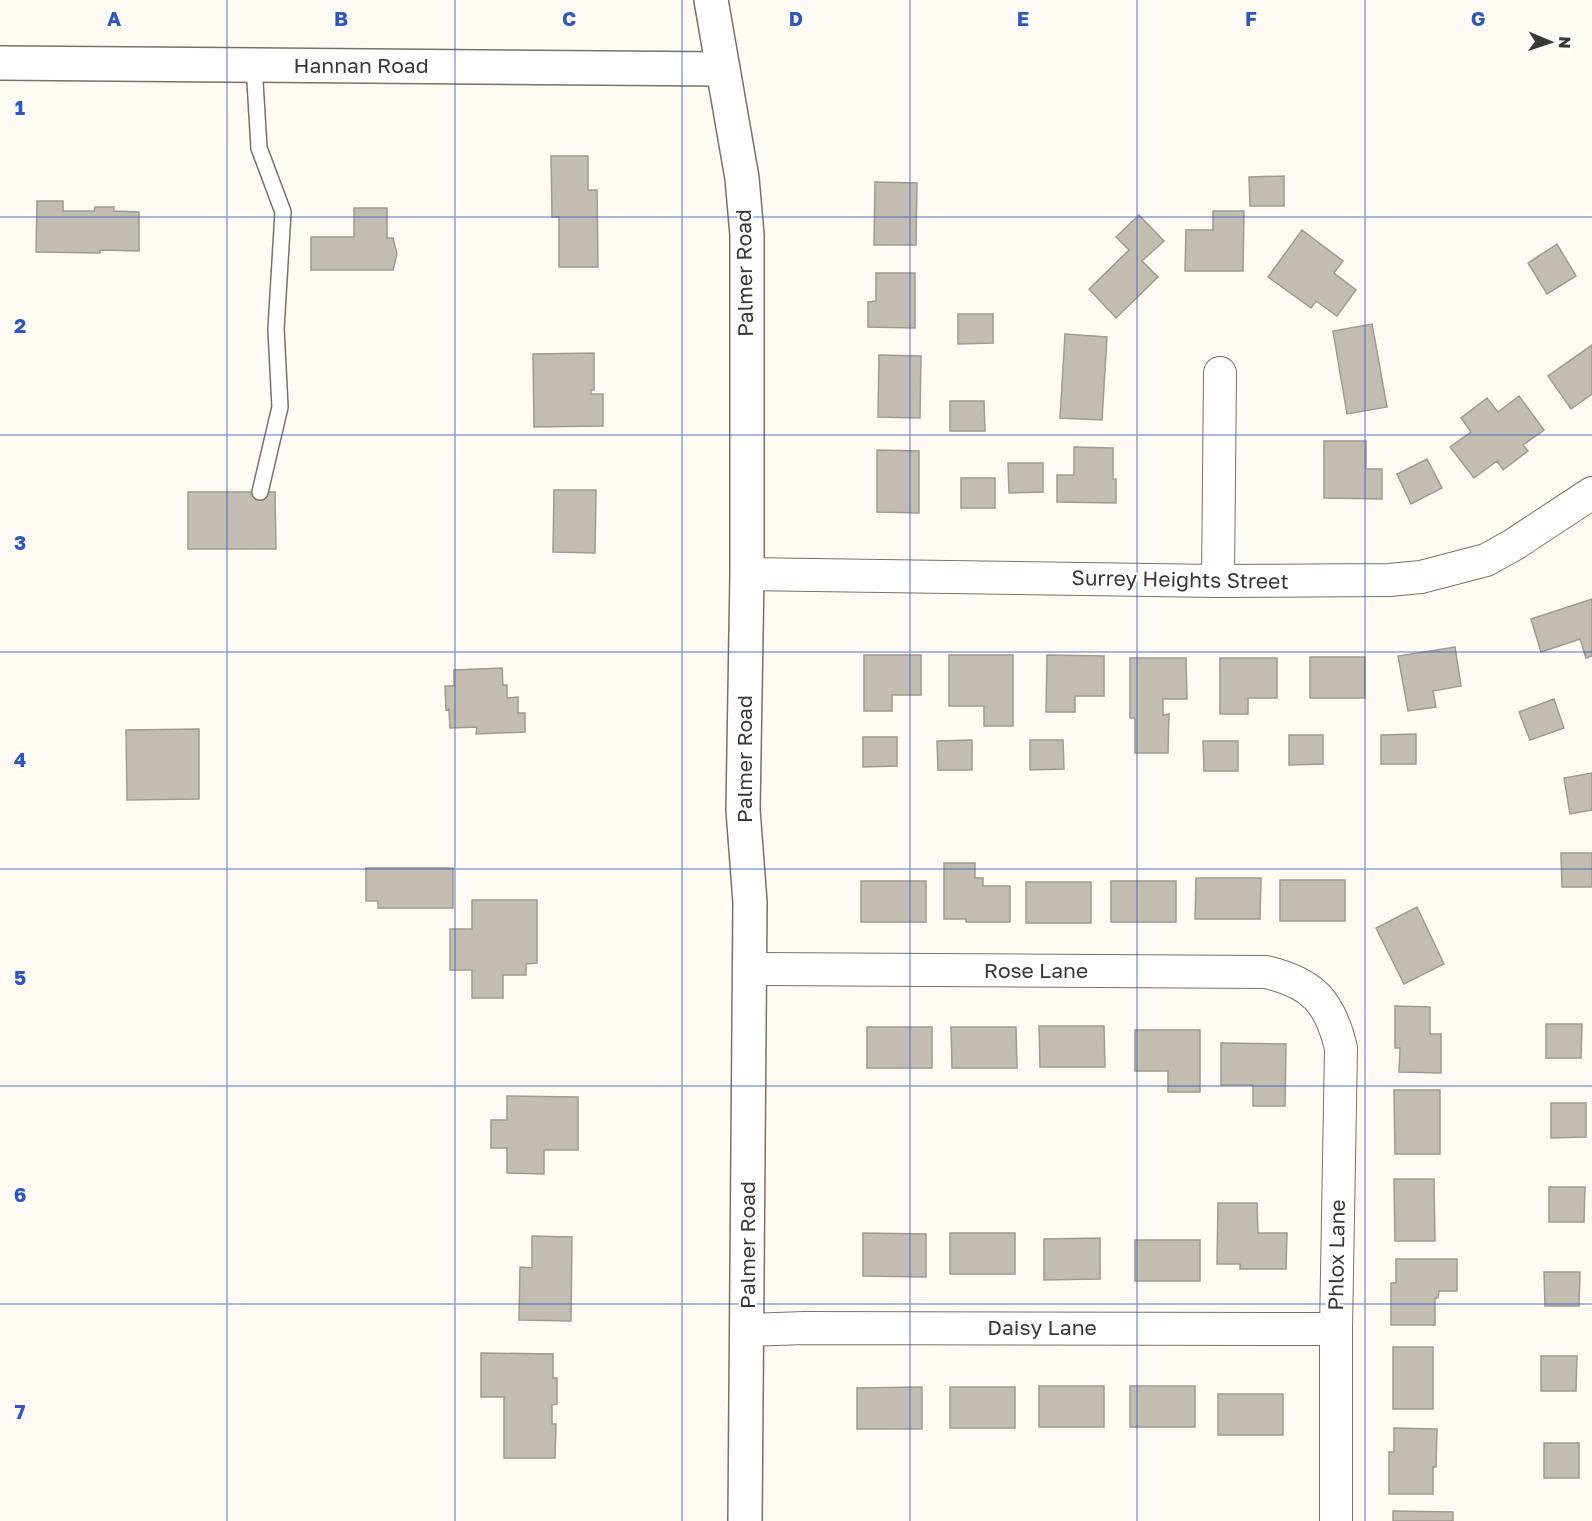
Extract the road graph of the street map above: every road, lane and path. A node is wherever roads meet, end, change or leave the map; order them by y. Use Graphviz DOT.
graph roads {
  1 [pos="711,0"];
  2 [pos="0,63"];
  3 [pos="254,65"];
  4 [pos="723,69"];
  5 [pos="1220,374"];
  6 [pos="260,492"];
  7 [pos="1592,493"];
  8 [pos="747,574"];
  9 [pos="1218,581"];
  10 [pos="749,969"];
  11 [pos="1316,995"];
  12 [pos="1336,1329"];
  13 [pos="747,1330"];
  14 [pos="745,1521"];
  15 [pos="1336,1521"];
  1 -- 4 [label="street, Palmer Road"];
  2 -- 3 [label="street, Hannan Road"];
  3 -- 4 [label="street, Hannan Road"];
  3 -- 6 [label="lane"];
  4 -- 8 [label="street, Palmer Road"];
  5 -- 9 [label="street"];
  7 -- 9 [label="street, Surrey Heights Street"];
  8 -- 9 [label="street, Surrey Heights Street"];
  8 -- 10 [label="street, Palmer Road"];
  10 -- 11 [label="street, Rose Lane"];
  10 -- 13 [label="street, Palmer Road"];
  11 -- 12 [label="street, Phlox Lane"];
  12 -- 13 [label="street, Daisy Lane"];
  12 -- 15 [label="street, Phlox Lane"];
  13 -- 14 [label="street, Palmer Road"];
}
